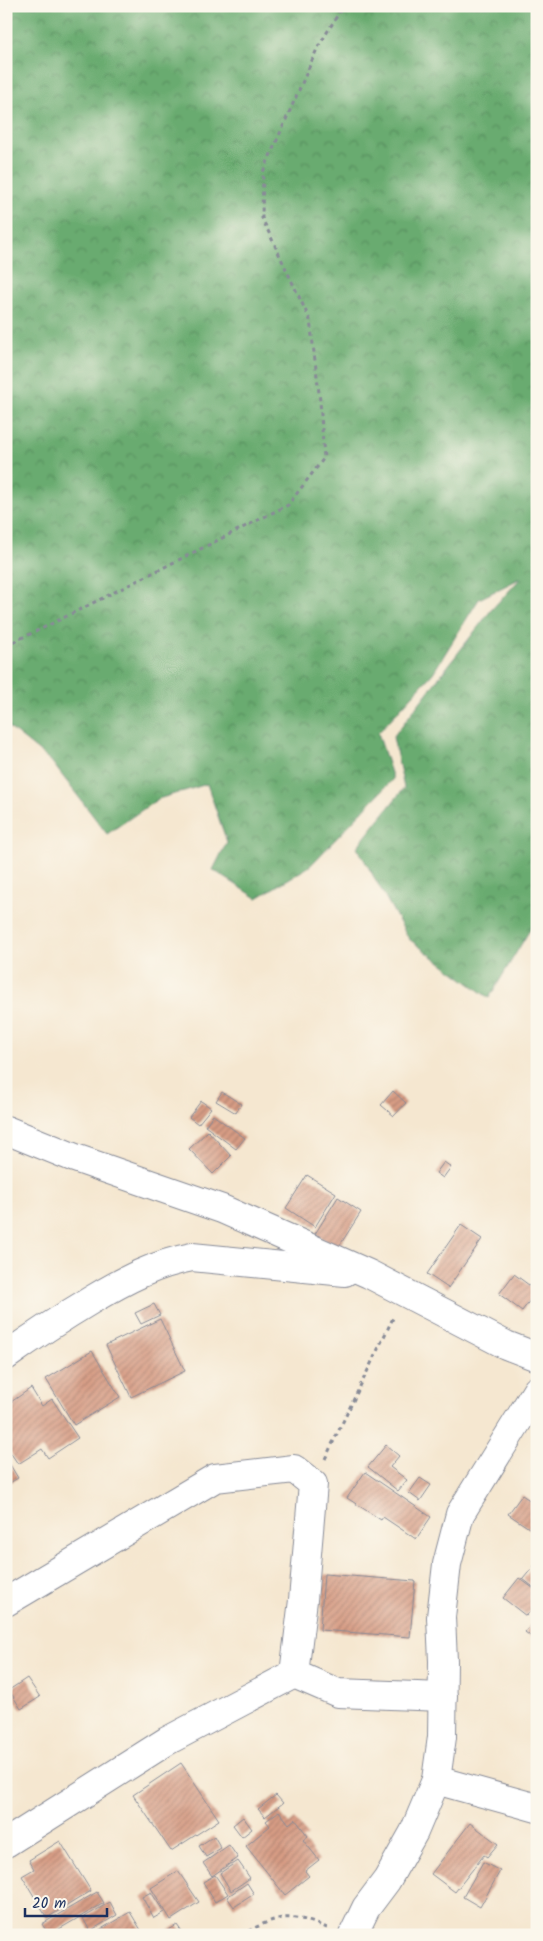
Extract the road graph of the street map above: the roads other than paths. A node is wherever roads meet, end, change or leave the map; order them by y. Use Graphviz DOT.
graph roads {
  1 [pos="6,1130"];
  2 [pos="369,1274"];
  3 [pos="6,1356"];
  4 [pos="537,1357"];
  5 [pos="537,1390"];
  6 [pos="6,1602"];
  7 [pos="294,1674"];
  8 [pos="443,1697"];
  9 [pos="436,1780"];
  10 [pos="537,1808"];
  11 [pos="6,1843"];
  12 [pos="340,1931"];
  1 -- 2 [label="street"];
  2 -- 3 [label="street"];
  2 -- 4 [label="street"];
  5 -- 8 [label="street"];
  6 -- 7 [label="street"];
  7 -- 8 [label="street"];
  7 -- 11 [label="street"];
  8 -- 9 [label="street"];
  9 -- 10 [label="street"];
  9 -- 12 [label="street"];
}
